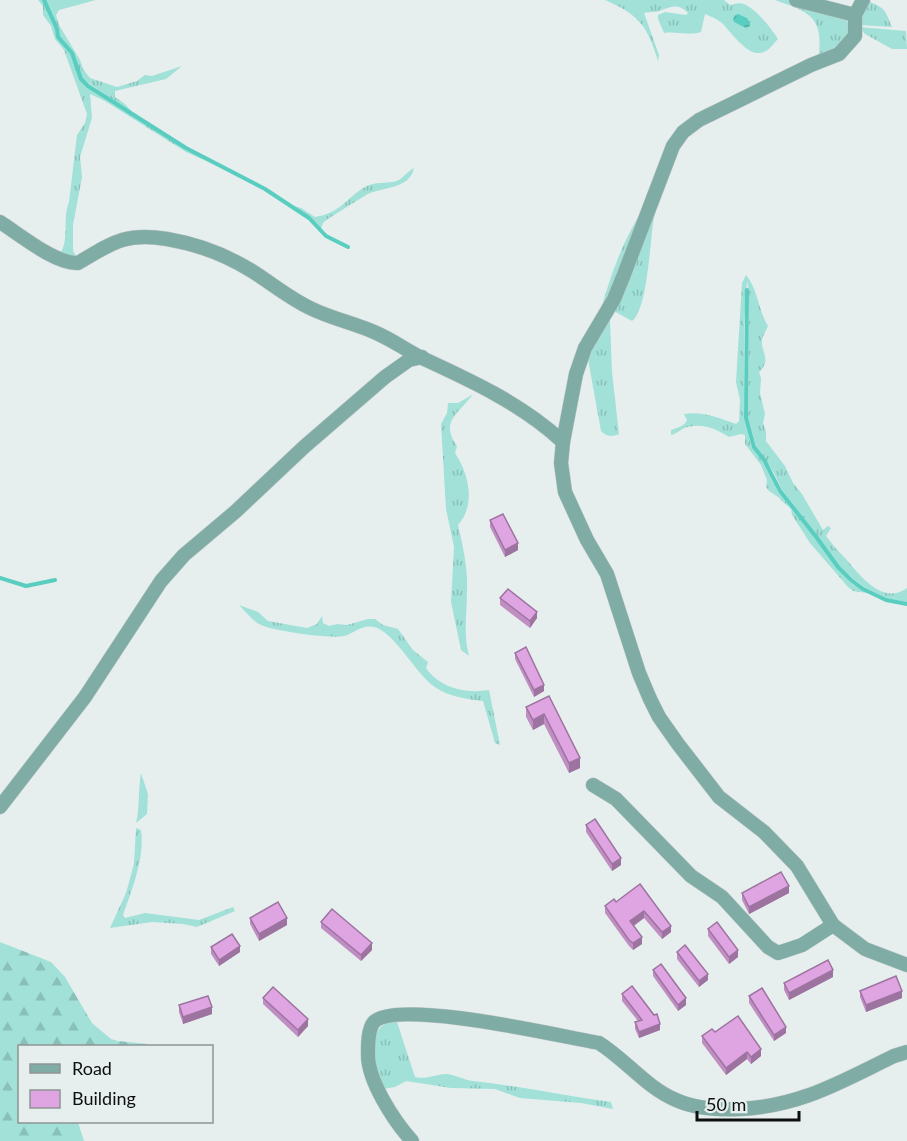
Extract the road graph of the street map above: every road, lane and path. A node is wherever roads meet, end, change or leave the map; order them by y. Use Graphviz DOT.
graph roads {
  1 [pos="796,0"];
  2 [pos="862,0"];
  3 [pos="855,15"];
  4 [pos="0,222"];
  5 [pos="422,357"];
  6 [pos="563,442"];
  7 [pos="593,786"];
  8 [pos="0,807"];
  9 [pos="833,925"];
  10 [pos="907,965"];
  11 [pos="907,1052"];
  12 [pos="412,1141"];
  1 -- 3 [label="street"];
  2 -- 3 [label="street"];
  3 -- 6 [label="street"];
  4 -- 5 [label="street"];
  5 -- 6 [label="street"];
  5 -- 8 [label="street"];
  6 -- 9 [label="street"];
  7 -- 9 [label="street"];
  9 -- 10 [label="street"];
  11 -- 12 [label="street"];
}
